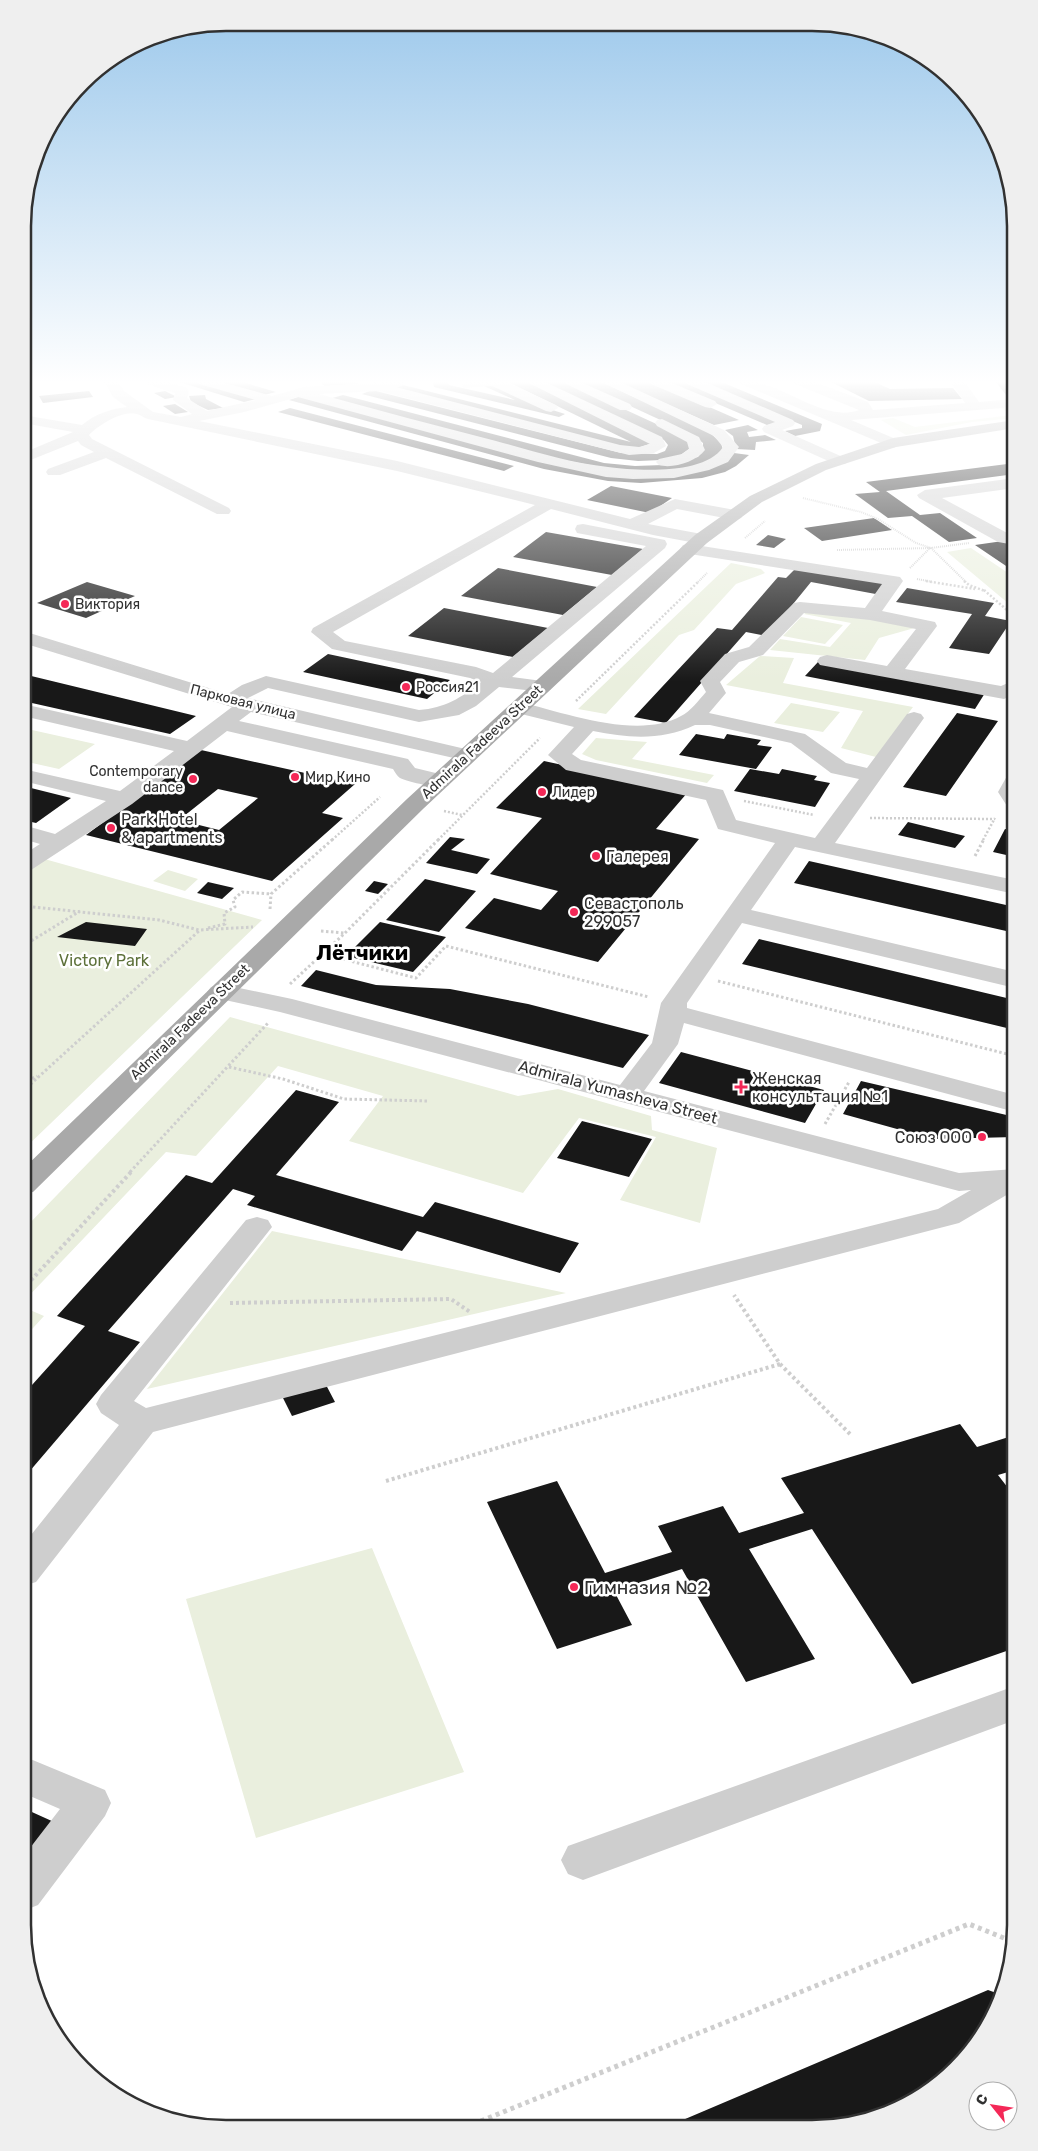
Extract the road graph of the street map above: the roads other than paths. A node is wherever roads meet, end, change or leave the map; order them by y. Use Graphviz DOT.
graph roads {
  1 [pos="164,481"];
  2 [pos="459,481"];
  3 [pos="791,481"];
  4 [pos="1007,484"];
  5 [pos="549,504"];
  6 [pos="223,511"];
  7 [pos="735,515"];
  8 [pos="632,524"];
  9 [pos="583,529"];
  10 [pos="1007,537"];
  11 [pos="695,544"];
  12 [pos="870,614"];
  13 [pos="31,639"];
  14 [pos="43,643"];
  15 [pos="31,650"];
  16 [pos="827,661"];
  17 [pos="892,674"];
  18 [pos="495,680"];
  19 [pos="543,686"];
  20 [pos="1007,692"];
  21 [pos="239,703"];
  22 [pos="520,708"];
  23 [pos="31,712"];
  24 [pos="914,718"];
  25 [pos="690,719"];
  26 [pos="223,724"];
  27 [pos="588,724"];
  28 [pos="192,748"];
  29 [pos="467,755"];
  30 [pos="872,776"];
  31 [pos="31,777"];
  32 [pos="440,781"];
  33 [pos="124,799"];
  34 [pos="31,834"];
  35 [pos="789,839"];
  36 [pos="60,842"];
  37 [pos="821,846"];
  38 [pos="31,861"];
  39 [pos="1007,885"];
  40 [pos="736,914"];
  41 [pos="1007,978"];
  42 [pos="220,992"];
  43 [pos="673,1008"];
  44 [pos="627,1094"];
  45 [pos="1007,1102"];
  46 [pos="31,1177"];
  47 [pos="1007,1178"];
  48 [pos="1007,1182"];
  49 [pos="257,1226"];
  50 [pos="141,1422"];
  51 [pos="31,1562"];
  52 [pos="1007,1706"];
  53 [pos="31,1778"];
  54 [pos="583,1860"];
  55 [pos="31,1879"];
  1 -- 6 [label="street"];
  2 -- 5 [label="street"];
  3 -- 7 [label="main road, Admirala Fadeeva Street"];
  4 -- 10 [label="street"];
  5 -- 8 [label="street"];
  5 -- 18 [label="street"];
  7 -- 8 [label="street"];
  7 -- 11 [label="main road, Admirala Fadeeva Street"];
  8 -- 11 [label="street"];
  9 -- 18 [label="street"];
  11 -- 12 [label="street"];
  11 -- 19 [label="main road, Admirala Fadeeva Street"];
  12 -- 17 [label="street"];
  12 -- 25 [label="street"];
  13 -- 14 [label="street, Парковая улица"];
  14 -- 15 [label="street"];
  14 -- 21 [label="street, Парковая улица"];
  16 -- 17 [label="street"];
  17 -- 20 [label="street"];
  18 -- 19 [label="street"];
  18 -- 21 [label="street"];
  19 -- 22 [label="main road, Admirala Fadeeva Street"];
  21 -- 26 [label="street"];
  21 -- 29 [label="street, Парковая улица"];
  22 -- 27 [label="street"];
  22 -- 29 [label="main road, Admirala Fadeeva Street"];
  23 -- 28 [label="street"];
  24 -- 30 [label="street"];
  25 -- 27 [label="street"];
  25 -- 30 [label="street"];
  26 -- 28 [label="street"];
  26 -- 32 [label="street"];
  27 -- 35 [label="street"];
  28 -- 33 [label="street"];
  29 -- 32 [label="main road, Admirala Fadeeva Street"];
  30 -- 37 [label="street"];
  31 -- 33 [label="street"];
  32 -- 42 [label="main road, Admirala Fadeeva Street"];
  33 -- 36 [label="street"];
  34 -- 36 [label="street"];
  35 -- 37 [label="street"];
  35 -- 40 [label="street"];
  36 -- 38 [label="street"];
  37 -- 39 [label="street"];
  40 -- 41 [label="street"];
  40 -- 43 [label="street"];
  42 -- 44 [label="street, Admirala Yumasheva Street"];
  42 -- 46 [label="main road, Admirala Fadeeva Street"];
  43 -- 44 [label="street"];
  43 -- 45 [label="street"];
  44 -- 47 [label="street, Admirala Yumasheva Street"];
  48 -- 50 [label="street"];
  49 -- 50 [label="street"];
  50 -- 51 [label="street"];
  52 -- 54 [label="street"];
  53 -- 55 [label="street"];
}
